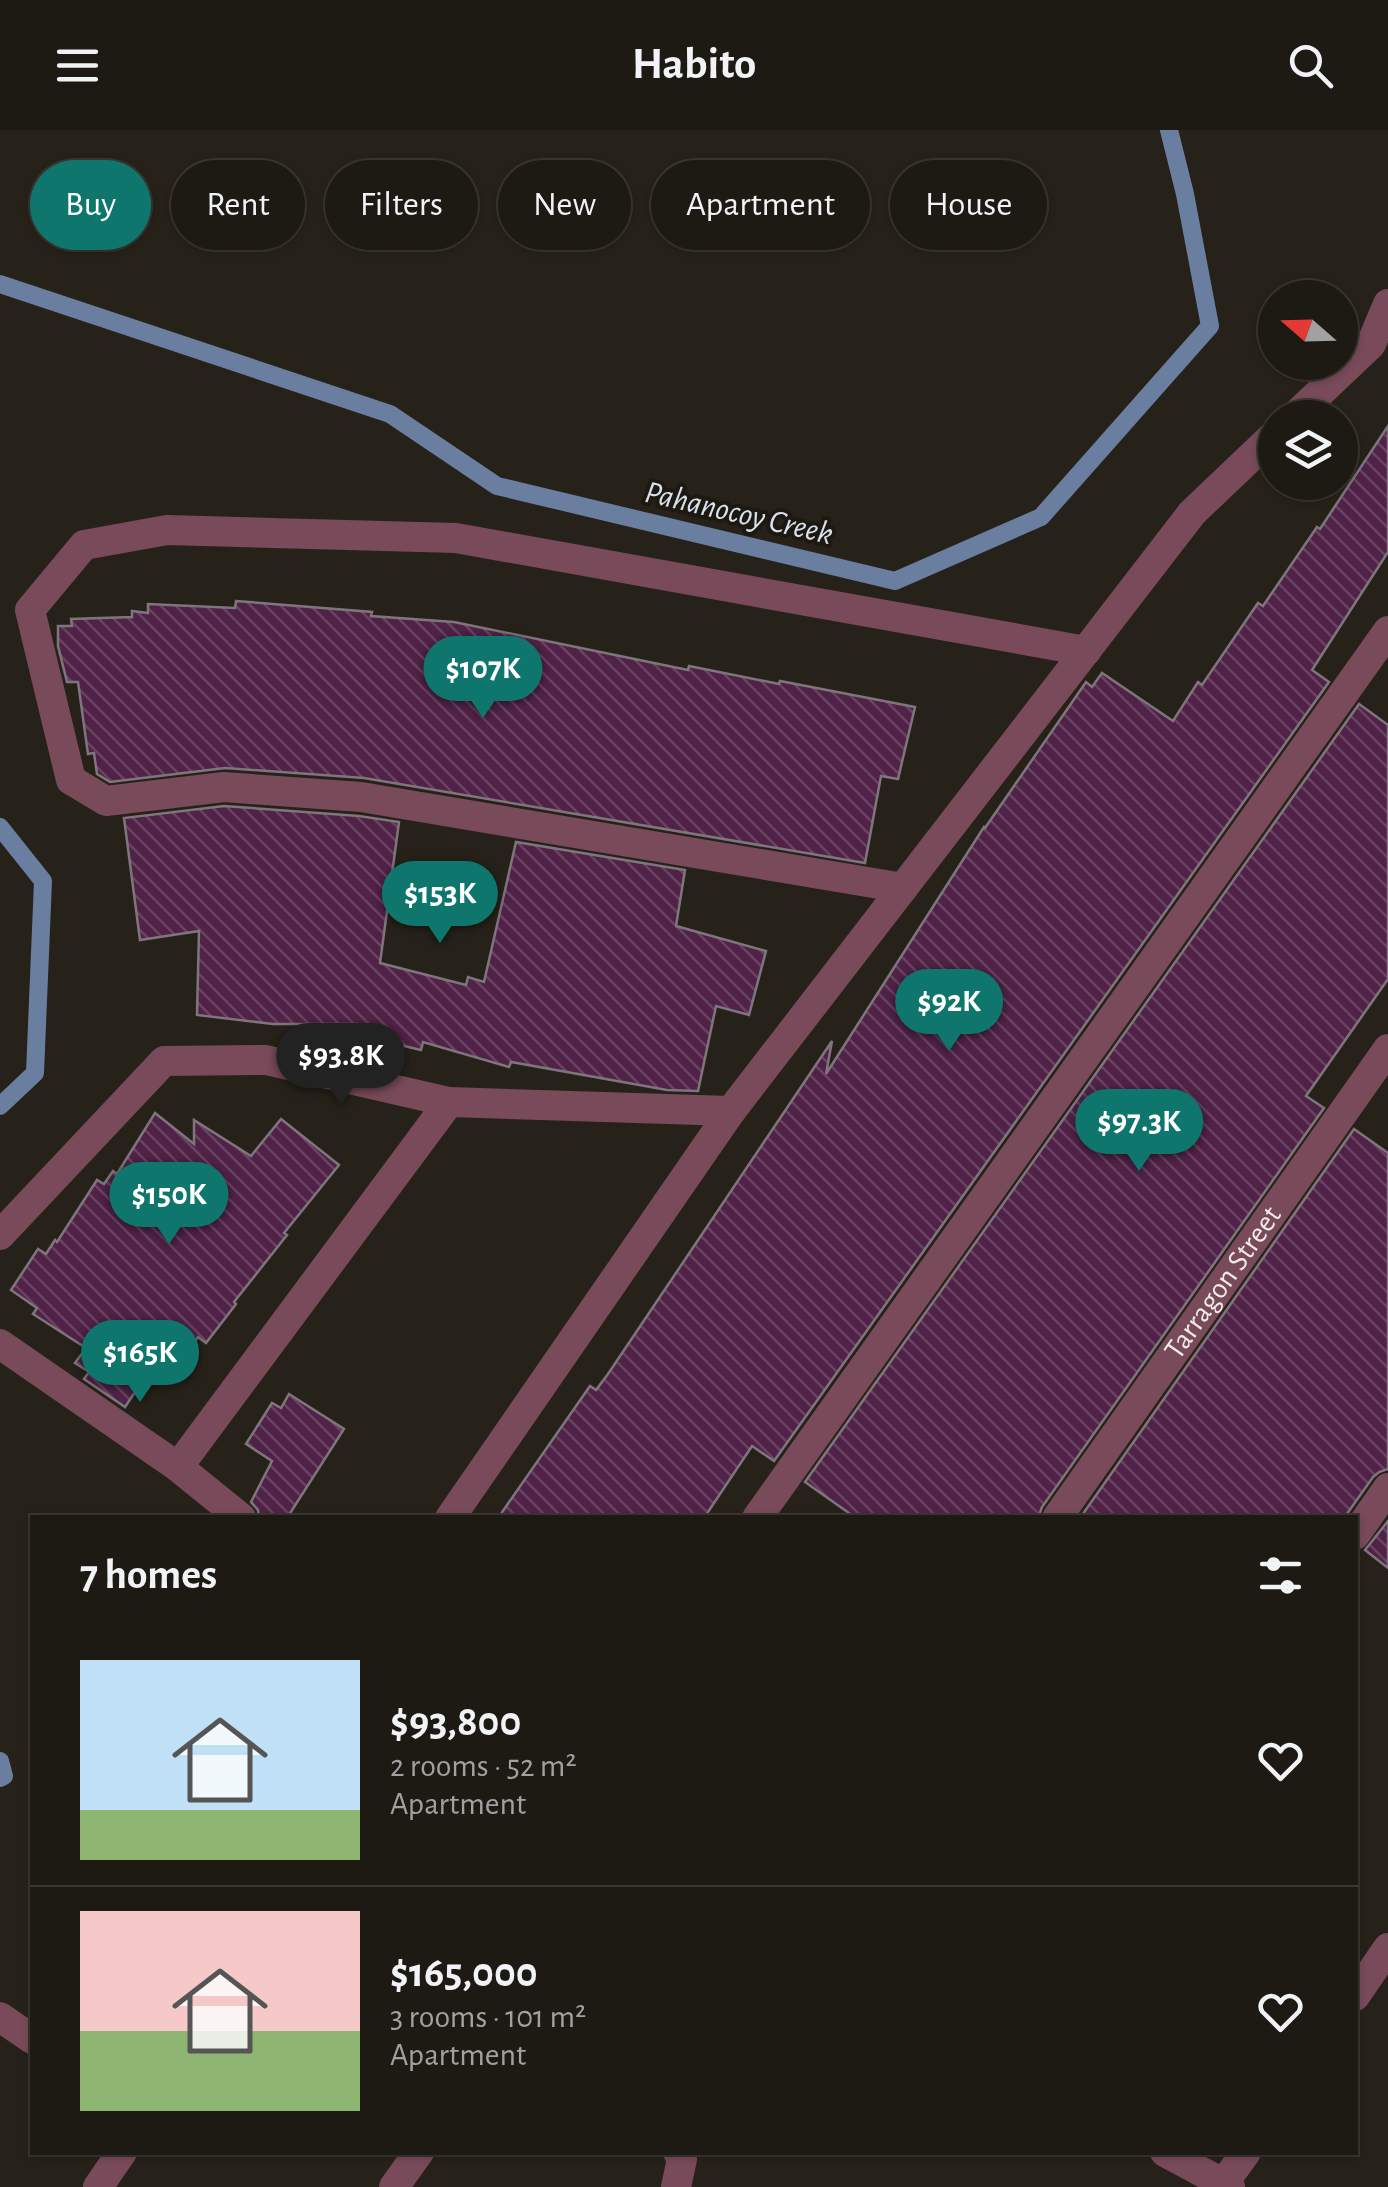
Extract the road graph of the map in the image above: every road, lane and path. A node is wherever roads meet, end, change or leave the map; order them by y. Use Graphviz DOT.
graph roads {
  1 [pos="1388,304"];
  2 [pos="1312,400"];
  3 [pos="1258,450"];
  4 [pos="1388,631"];
  5 [pos="1086,650"];
  6 [pos="902,888"];
  7 [pos="1388,1050"];
  8 [pos="449,1102"];
  9 [pos="731,1110"];
  10 [pos="0,1235"];
  11 [pos="0,1344"];
  12 [pos="178,1467"];
  13 [pos="1388,1488"];
  14 [pos="237,1515"];
  15 [pos="452,1515"];
  16 [pos="759,1515"];
  17 [pos="1059,1515"];
  18 [pos="1358,1530"];
  19 [pos="1388,1948"];
  20 [pos="1358,1992"];
  21 [pos="0,2017"];
  22 [pos="30,2038"];
  23 [pos="120,2155"];
  24 [pos="417,2155"];
  25 [pos="680,2155"];
  26 [pos="1171,2155"];
  27 [pos="1244,2155"];
  28 [pos="1227,2185"];
  29 [pos="98,2187"];
  30 [pos="394,2187"];
  31 [pos="676,2187"];
  1 -- 2 [label="street"];
  3 -- 5 [label="street"];
  4 -- 16 [label="street"];
  5 -- 6 [label="street"];
  5 -- 6 [label="street"];
  6 -- 9 [label="street"];
  7 -- 17 [label="street, Tarragon Street"];
  8 -- 9 [label="street"];
  8 -- 10 [label="street"];
  8 -- 12 [label="street"];
  9 -- 15 [label="street"];
  11 -- 12 [label="street"];
  12 -- 14 [label="street"];
  13 -- 18 [label="street"];
  19 -- 20 [label="street"];
  21 -- 22 [label="street"];
  23 -- 29 [label="street"];
  24 -- 30 [label="street"];
  25 -- 31 [label="street"];
  26 -- 28 [label="street"];
  27 -- 28 [label="street"];
}
